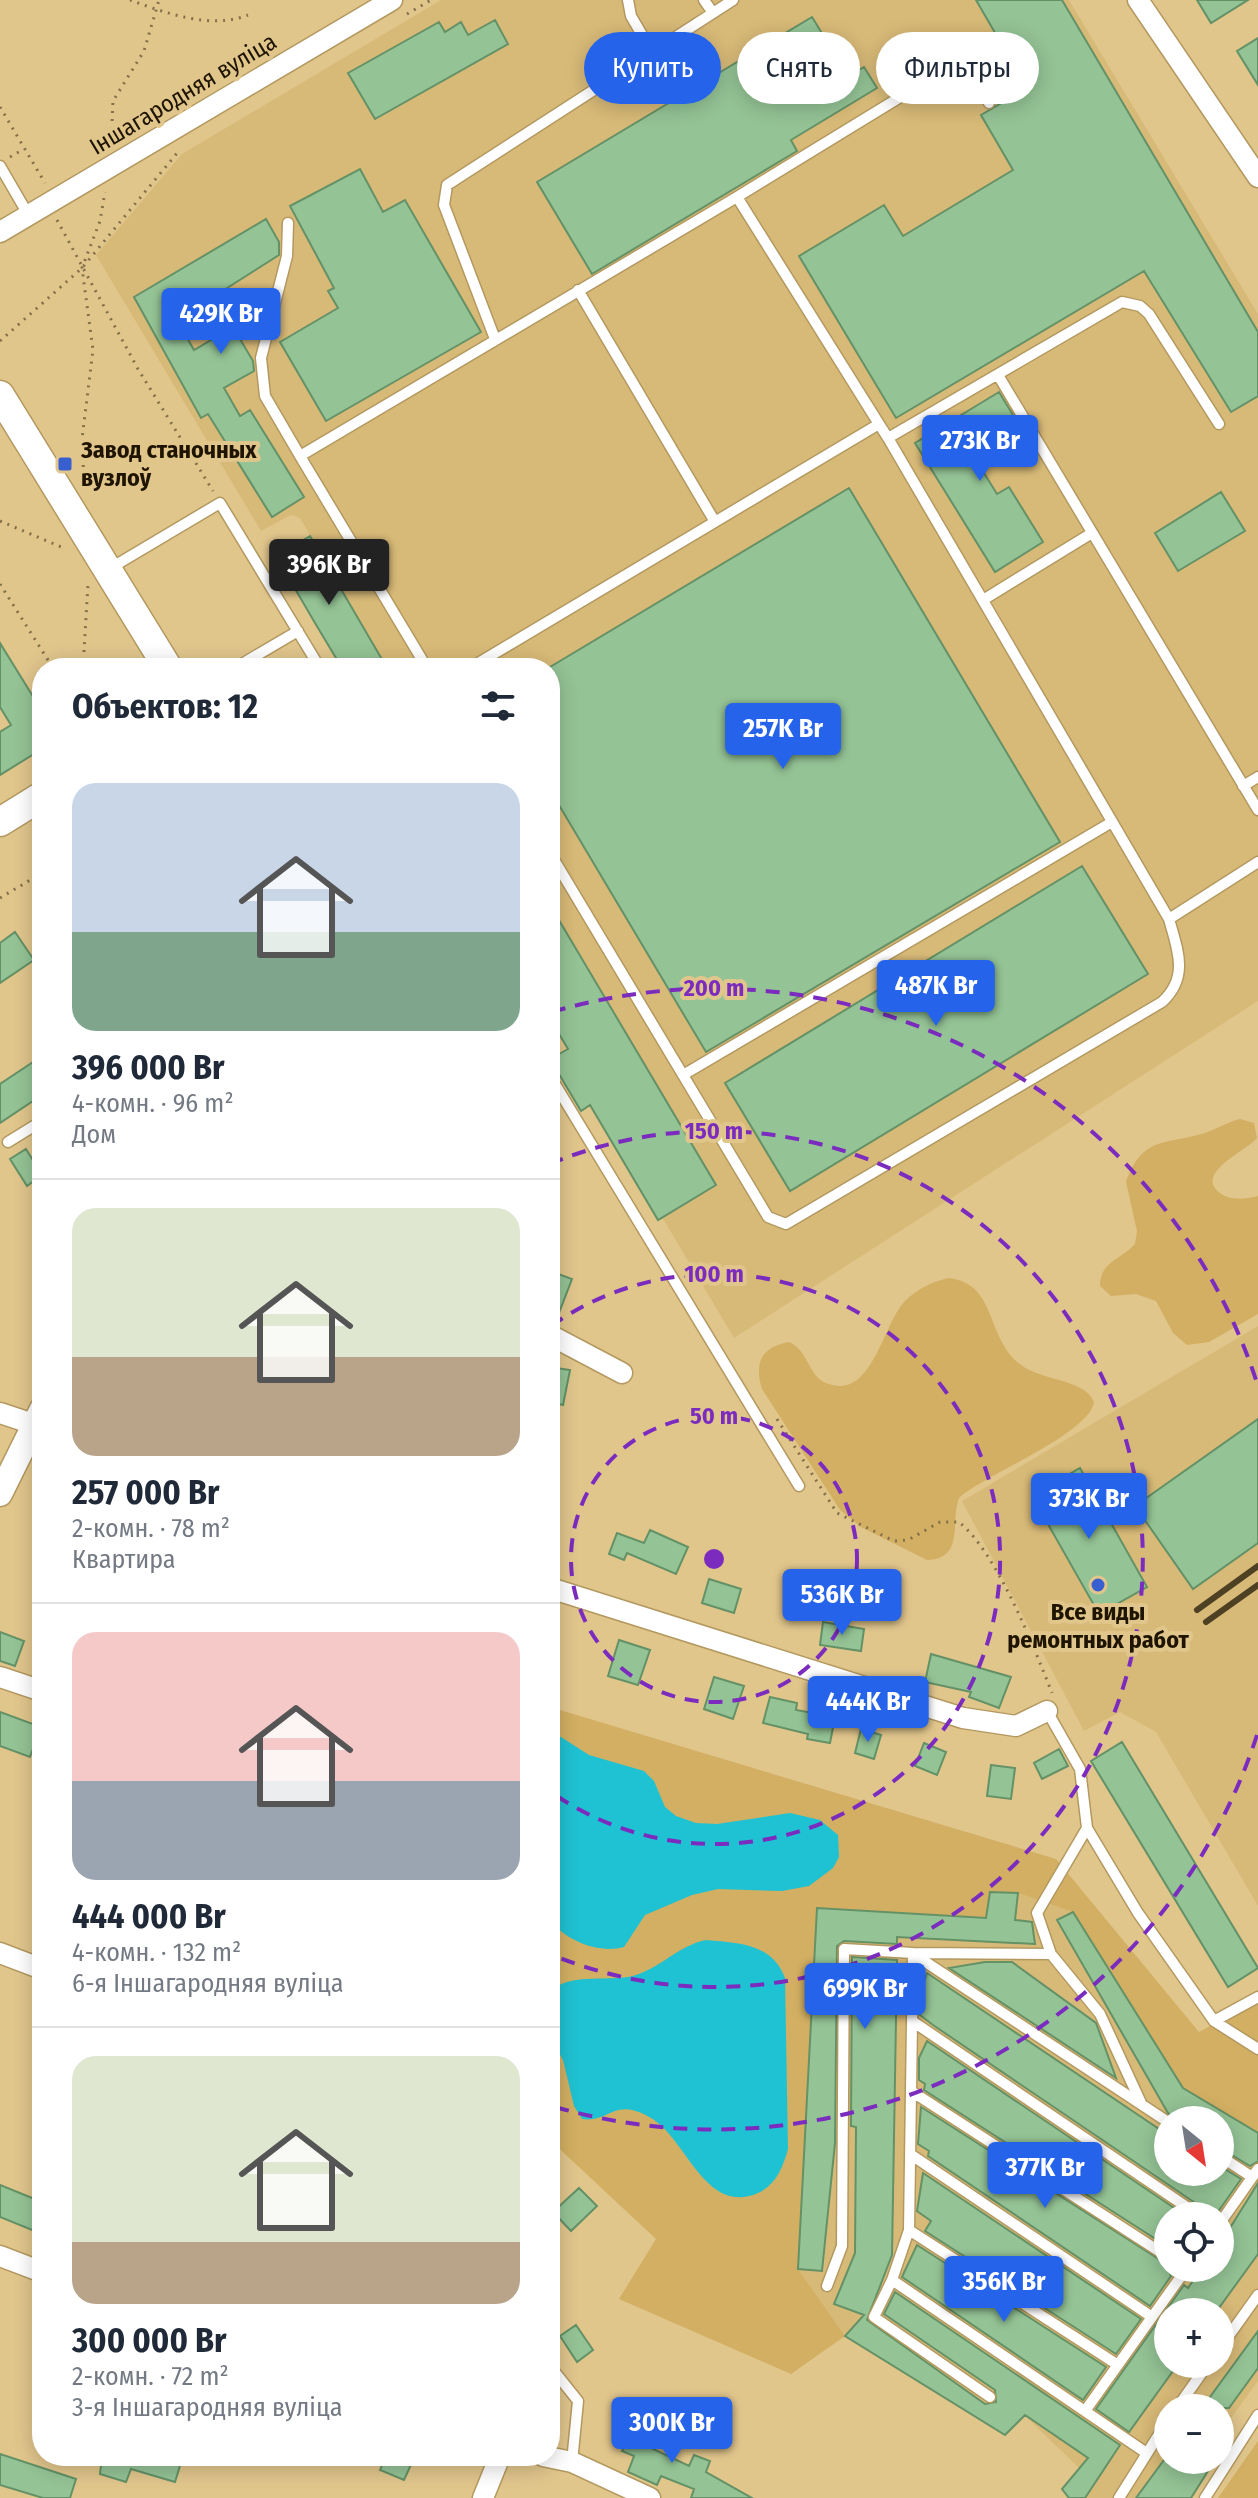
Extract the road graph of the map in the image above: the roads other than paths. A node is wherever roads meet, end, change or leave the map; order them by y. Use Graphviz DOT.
graph roads {
  1 [pos="628,0"];
  2 [pos="704,0"];
  3 [pos="733,0"];
  4 [pos="1138,0"];
  5 [pos="398,8"];
  6 [pos="713,13"];
  7 [pos="640,32"];
  8 [pos="683,32"];
  9 [pos="584,96"];
  10 [pos="889,104"];
  11 [pos="1252,152"];
  12 [pos="3,163"];
  13 [pos="1258,177"];
  14 [pos="737,197"];
  15 [pos="29,216"];
  16 [pos="288,223"];
  17 [pos="0,232"];
  18 [pos="578,290"];
  19 [pos="495,339"];
  20 [pos="998,375"];
  21 [pos="0,395"];
  22 [pos="879,424"];
  23 [pos="1219,424"];
  24 [pos="888,438"];
  25 [pos="300,456"];
  26 [pos="715,522"];
  27 [pos="1092,533"];
  28 [pos="98,573"];
  29 [pos="983,600"];
  30 [pos="298,631"];
  31 [pos="161,658"];
  32 [pos="252,658"];
  33 [pos="314,658"];
  34 [pos="421,658"];
  35 [pos="487,658"];
  36 [pos="1258,777"];
  37 [pos="1243,786"];
  38 [pos="32,802"];
  39 [pos="1258,810"];
  40 [pos="0,822"];
  41 [pos="1112,822"];
  42 [pos="1258,862"];
  43 [pos="560,870"];
  44 [pos="1169,919"];
  45 [pos="683,1075"];
  46 [pos="560,1092"];
  47 [pos="32,1127"];
  48 [pos="8,1142"];
  49 [pos="560,1340"];
  50 [pos="622,1373"];
  51 [pos="0,1413"];
  52 [pos="32,1419"];
  53 [pos="32,1433"];
  54 [pos="799,1486"];
  55 [pos="0,1494"];
  56 [pos="560,1591"];
  57 [pos="0,1677"];
  58 [pos="32,1688"];
  59 [pos="1047,1711"];
  60 [pos="1087,1828"];
  61 [pos="0,1953"];
  62 [pos="913,1953"];
  63 [pos="1051,1954"];
  64 [pos="32,1965"];
  65 [pos="1258,1997"];
  66 [pos="912,2021"];
  67 [pos="1214,2021"];
  68 [pos="1258,2049"];
  69 [pos="911,2091"];
  70 [pos="1142,2105"];
  71 [pos="1154,2113"];
  72 [pos="910,2154"];
  73 [pos="1234,2163"];
  74 [pos="1255,2173"];
  75 [pos="1179,2202"];
  76 [pos="1234,2203"];
  77 [pos="909,2230"];
  78 [pos="1154,2248"];
  79 [pos="0,2256"];
  80 [pos="32,2268"];
  81 [pos="892,2280"];
  82 [pos="1176,2282"];
  83 [pos="827,2286"];
  84 [pos="1258,2295"];
  85 [pos="1152,2317"];
  86 [pos="1234,2328"];
  87 [pos="1118,2365"];
  88 [pos="560,2378"];
  89 [pos="990,2397"];
  90 [pos="1085,2411"];
  91 [pos="1258,2415"];
  92 [pos="1154,2439"];
  93 [pos="1145,2452"];
  94 [pos="560,2460"];
  95 [pos="572,2462"];
  96 [pos="496,2466"];
  97 [pos="483,2498"];
  98 [pos="650,2498"];
  99 [pos="1119,2498"];
  100 [pos="1205,2498"];
  1 -- 7 [label="lane"];
  2 -- 6 [label="lane"];
  3 -- 6 [label="lane"];
  4 -- 11 [label="street"];
  5 -- 15 [label="street, Іншагародняя вуліца"];
  6 -- 8 [label="lane"];
  9 -- 19 [label="lane"];
  10 -- 14 [label="lane"];
  11 -- 13 [label="street"];
  12 -- 15 [label="lane"];
  14 -- 18 [label="lane"];
  14 -- 22 [label="lane"];
  15 -- 17 [label="street, Іншагародняя вуліца"];
  16 -- 25 [label="lane"];
  18 -- 19 [label="lane"];
  18 -- 26 [label="lane"];
  19 -- 25 [label="lane"];
  20 -- 23 [label="lane"];
  20 -- 24 [label="lane"];
  20 -- 27 [label="lane"];
  21 -- 28 [label="main road"];
  22 -- 24 [label="lane"];
  22 -- 26 [label="lane"];
  24 -- 29 [label="lane"];
  25 -- 34 [label="lane"];
  26 -- 35 [label="lane"];
  27 -- 29 [label="lane"];
  27 -- 37 [label="lane"];
  28 -- 30 [label="lane"];
  28 -- 31 [label="main road"];
  29 -- 41 [label="lane"];
  30 -- 32 [label="lane"];
  30 -- 33 [label="lane"];
  36 -- 37 [label="lane"];
  37 -- 39 [label="lane"];
  38 -- 40 [label="main road"];
  41 -- 44 [label="lane"];
  41 -- 45 [label="lane"];
  42 -- 44 [label="lane"];
  43 -- 45 [label="lane"];
  44 -- 45 [label="lane"];
  46 -- 54 [label="lane"];
  47 -- 48 [label="lane"];
  49 -- 50 [label="street"];
  51 -- 52 [label="street"];
  53 -- 55 [label="street"];
  56 -- 59 [label="street"];
  57 -- 58 [label="street"];
  59 -- 60 [label="lane"];
  60 -- 63 [label="lane"];
  60 -- 67 [label="lane"];
  61 -- 64 [label="street"];
  62 -- 63 [label="lane"];
  62 -- 66 [label="lane"];
  62 -- 70 [label="lane"];
  62 -- 83 [label="lane"];
  63 -- 70 [label="lane"];
  65 -- 67 [label="lane"];
  66 -- 69 [label="lane"];
  66 -- 75 [label="lane"];
  67 -- 68 [label="lane"];
  69 -- 72 [label="lane"];
  69 -- 78 [label="lane"];
  70 -- 71 [label="lane"];
  72 -- 77 [label="lane"];
  72 -- 85 [label="lane"];
  73 -- 74 [label="lane"];
  74 -- 76 [label="lane"];
  77 -- 81 [label="lane"];
  77 -- 87 [label="lane"];
  79 -- 80 [label="street"];
  81 -- 89 [label="lane"];
  81 -- 90 [label="lane"];
  82 -- 85 [label="lane"];
  84 -- 86 [label="lane"];
  85 -- 87 [label="lane"];
  87 -- 90 [label="lane"];
  88 -- 95 [label="lane"];
  90 -- 93 [label="lane"];
  91 -- 100 [label="lane"];
  92 -- 93 [label="lane"];
  93 -- 99 [label="lane"];
  94 -- 95 [label="street"];
  95 -- 98 [label="street"];
  96 -- 97 [label="street"];
}
